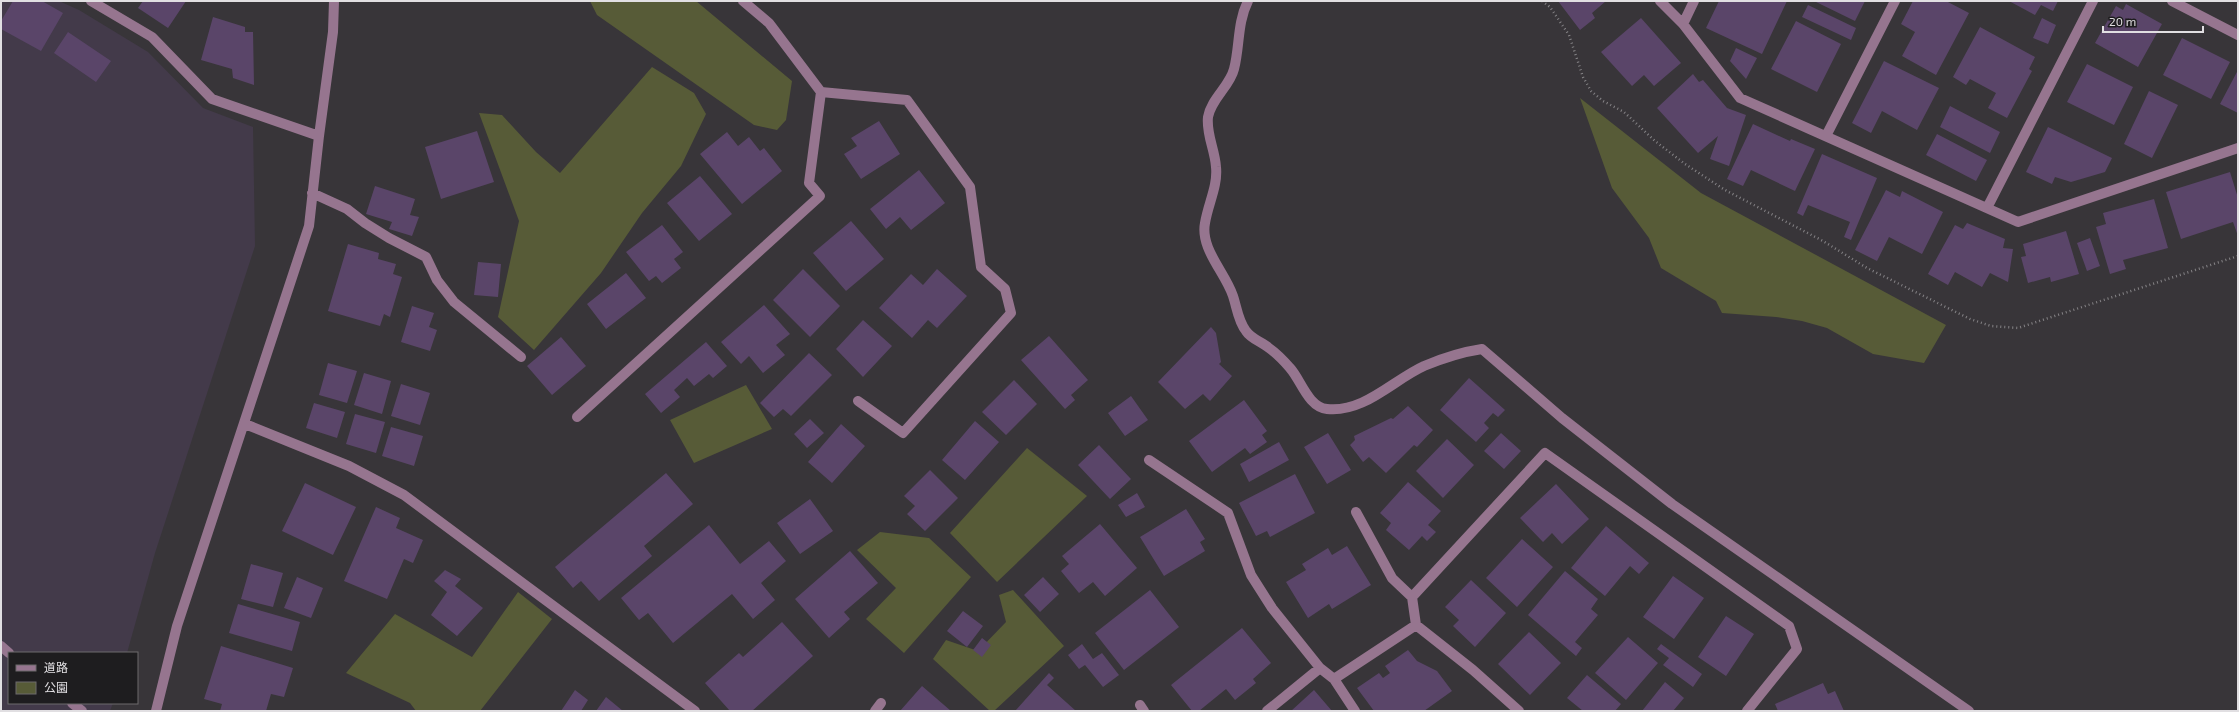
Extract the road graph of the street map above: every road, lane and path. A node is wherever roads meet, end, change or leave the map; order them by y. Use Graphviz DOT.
graph roads {
  1 [pos="91,1"];
  2 [pos="334,1"];
  3 [pos="743,1"];
  4 [pos="1248,1"];
  5 [pos="1542,1"];
  6 [pos="1660,1"];
  7 [pos="1694,1"];
  8 [pos="1895,1"];
  9 [pos="2093,1"];
  10 [pos="2172,1"];
  11 [pos="1682,24"];
  12 [pos="2238,35"];
  13 [pos="821,92"];
  14 [pos="319,136"];
  15 [pos="1826,136"];
  16 [pos="2238,148"];
  17 [pos="312,193"];
  18 [pos="1987,208"];
  19 [pos="2238,256"];
  20 [pos="521,357"];
  21 [pos="858,400"];
  22 [pos="577,417"];
  23 [pos="245,424"];
  24 [pos="1149,460"];
  25 [pos="1356,512"];
  26 [pos="1412,597"];
  27 [pos="1416,625"];
  28 [pos="1320,668"];
  29 [pos="1334,679"];
  30 [pos="73,704"];
  31 [pos="82,711"];
  32 [pos="156,711"];
  33 [pos="695,711"];
  34 [pos="1267,711"];
  35 [pos="1355,711"];
  36 [pos="1519,711"];
  37 [pos="1747,711"];
  38 [pos="1969,711"];
  1 -- 14 [label="street"];
  2 -- 14 [label="street"];
  3 -- 13 [label="street"];
  4 -- 38 [label="street"];
  5 -- 19 [label="path"];
  6 -- 11 [label="street"];
  7 -- 11 [label="street"];
  8 -- 15 [label="street"];
  9 -- 18 [label="street"];
  10 -- 12 [label="street"];
  11 -- 15 [label="street"];
  13 -- 21 [label="street"];
  13 -- 22 [label="street"];
  14 -- 17 [label="street"];
  15 -- 18 [label="street"];
  16 -- 18 [label="street"];
  17 -- 20 [label="street"];
  17 -- 23 [label="street"];
  23 -- 32 [label="street"];
  23 -- 33 [label="street"];
  24 -- 28 [label="street"];
  25 -- 26 [label="street"];
  26 -- 27 [label="street"];
  26 -- 37 [label="street"];
  27 -- 29 [label="street"];
  27 -- 36 [label="street"];
  28 -- 29 [label="street"];
  28 -- 34 [label="street"];
  29 -- 35 [label="street"];
  30 -- 31 [label="street"];
}
